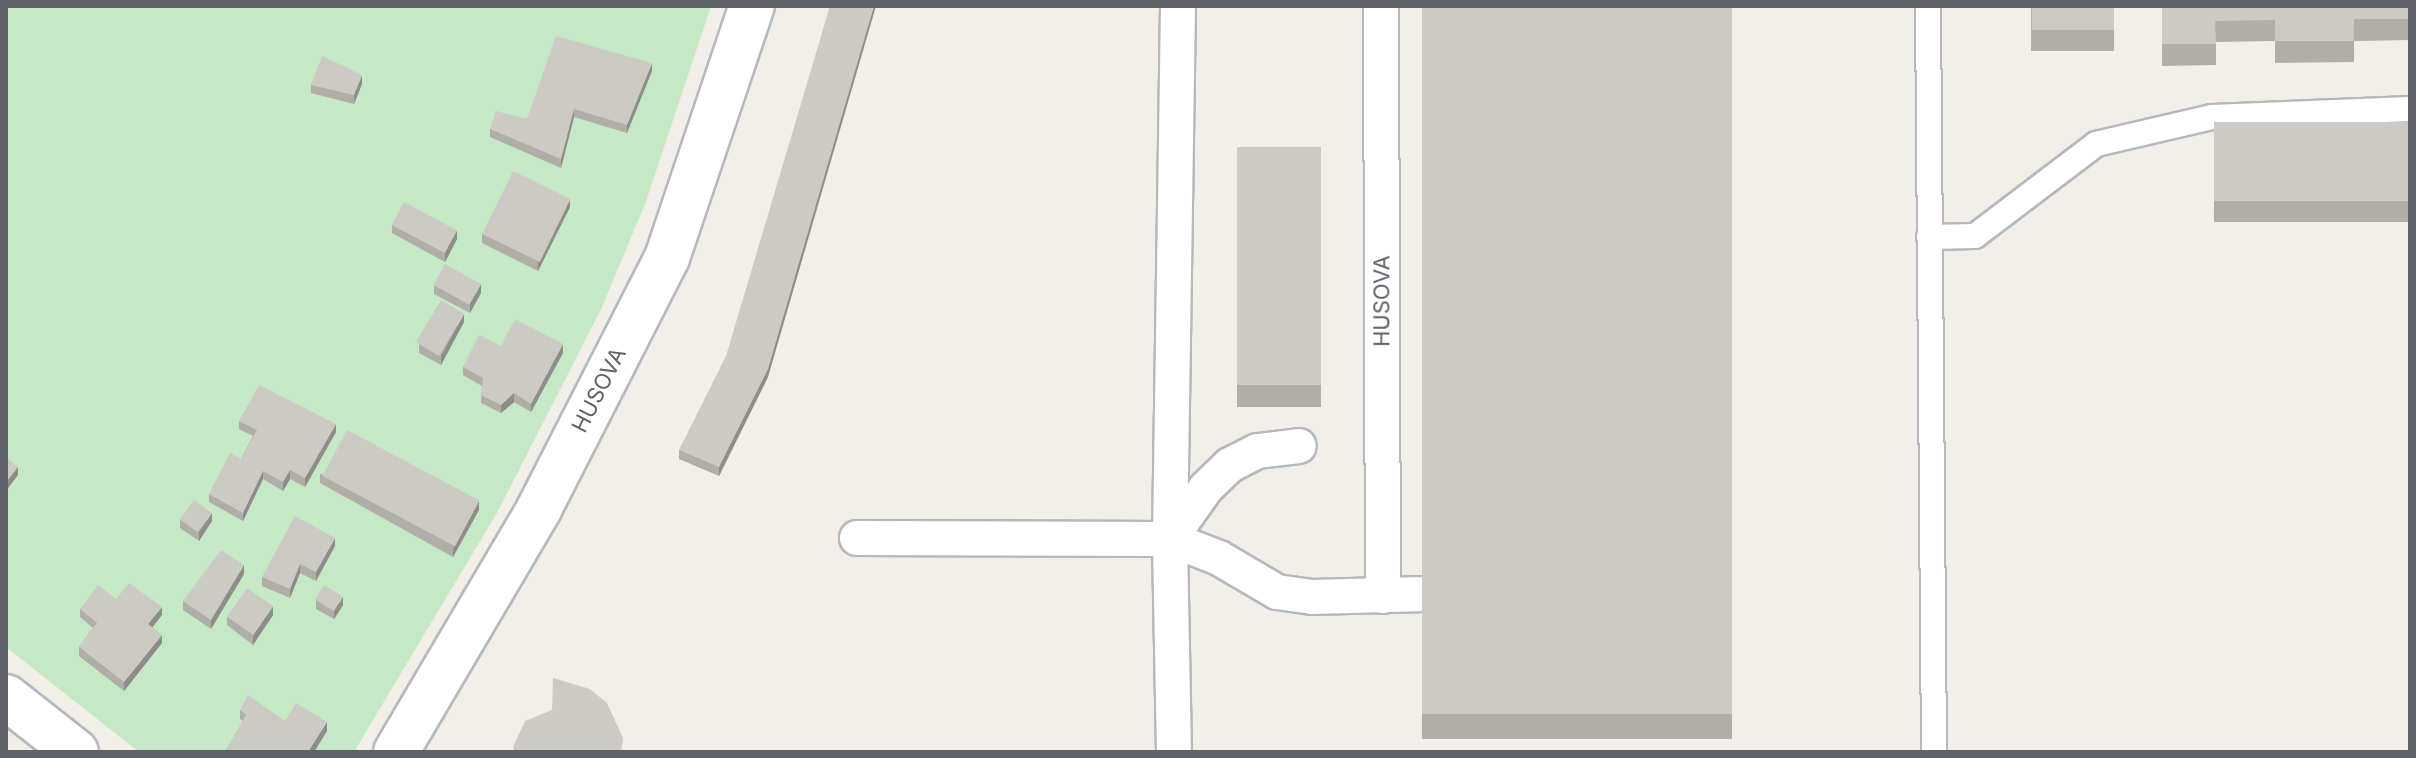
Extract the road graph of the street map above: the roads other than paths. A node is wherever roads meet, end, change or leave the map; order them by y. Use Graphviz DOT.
graph roads {
  1 [pos="752,6"];
  2 [pos="1178,6"];
  3 [pos="1381,6"];
  4 [pos="1928,6"];
  5 [pos="2410,109"];
  6 [pos="1929,237"];
  7 [pos="1299,446"];
  8 [pos="857,538"];
  9 [pos="1170,539"];
  10 [pos="1425,594"];
  11 [pos="1383,596"];
  12 [pos="6,697"];
  13 [pos="76,752"];
  14 [pos="396,752"];
  15 [pos="1174,752"];
  16 [pos="1934,752"];
  1 -- 14 [label="street, HUSOVA"];
  2 -- 9 [label="street"];
  3 -- 11 [label="street, HUSOVA"];
  4 -- 6 [label="lane"];
  5 -- 6 [label="lane"];
  6 -- 16 [label="lane"];
  7 -- 9 [label="street"];
  8 -- 9 [label="street"];
  9 -- 11 [label="street"];
  9 -- 15 [label="street"];
  10 -- 11 [label="street"];
  12 -- 13 [label="street"];
}
